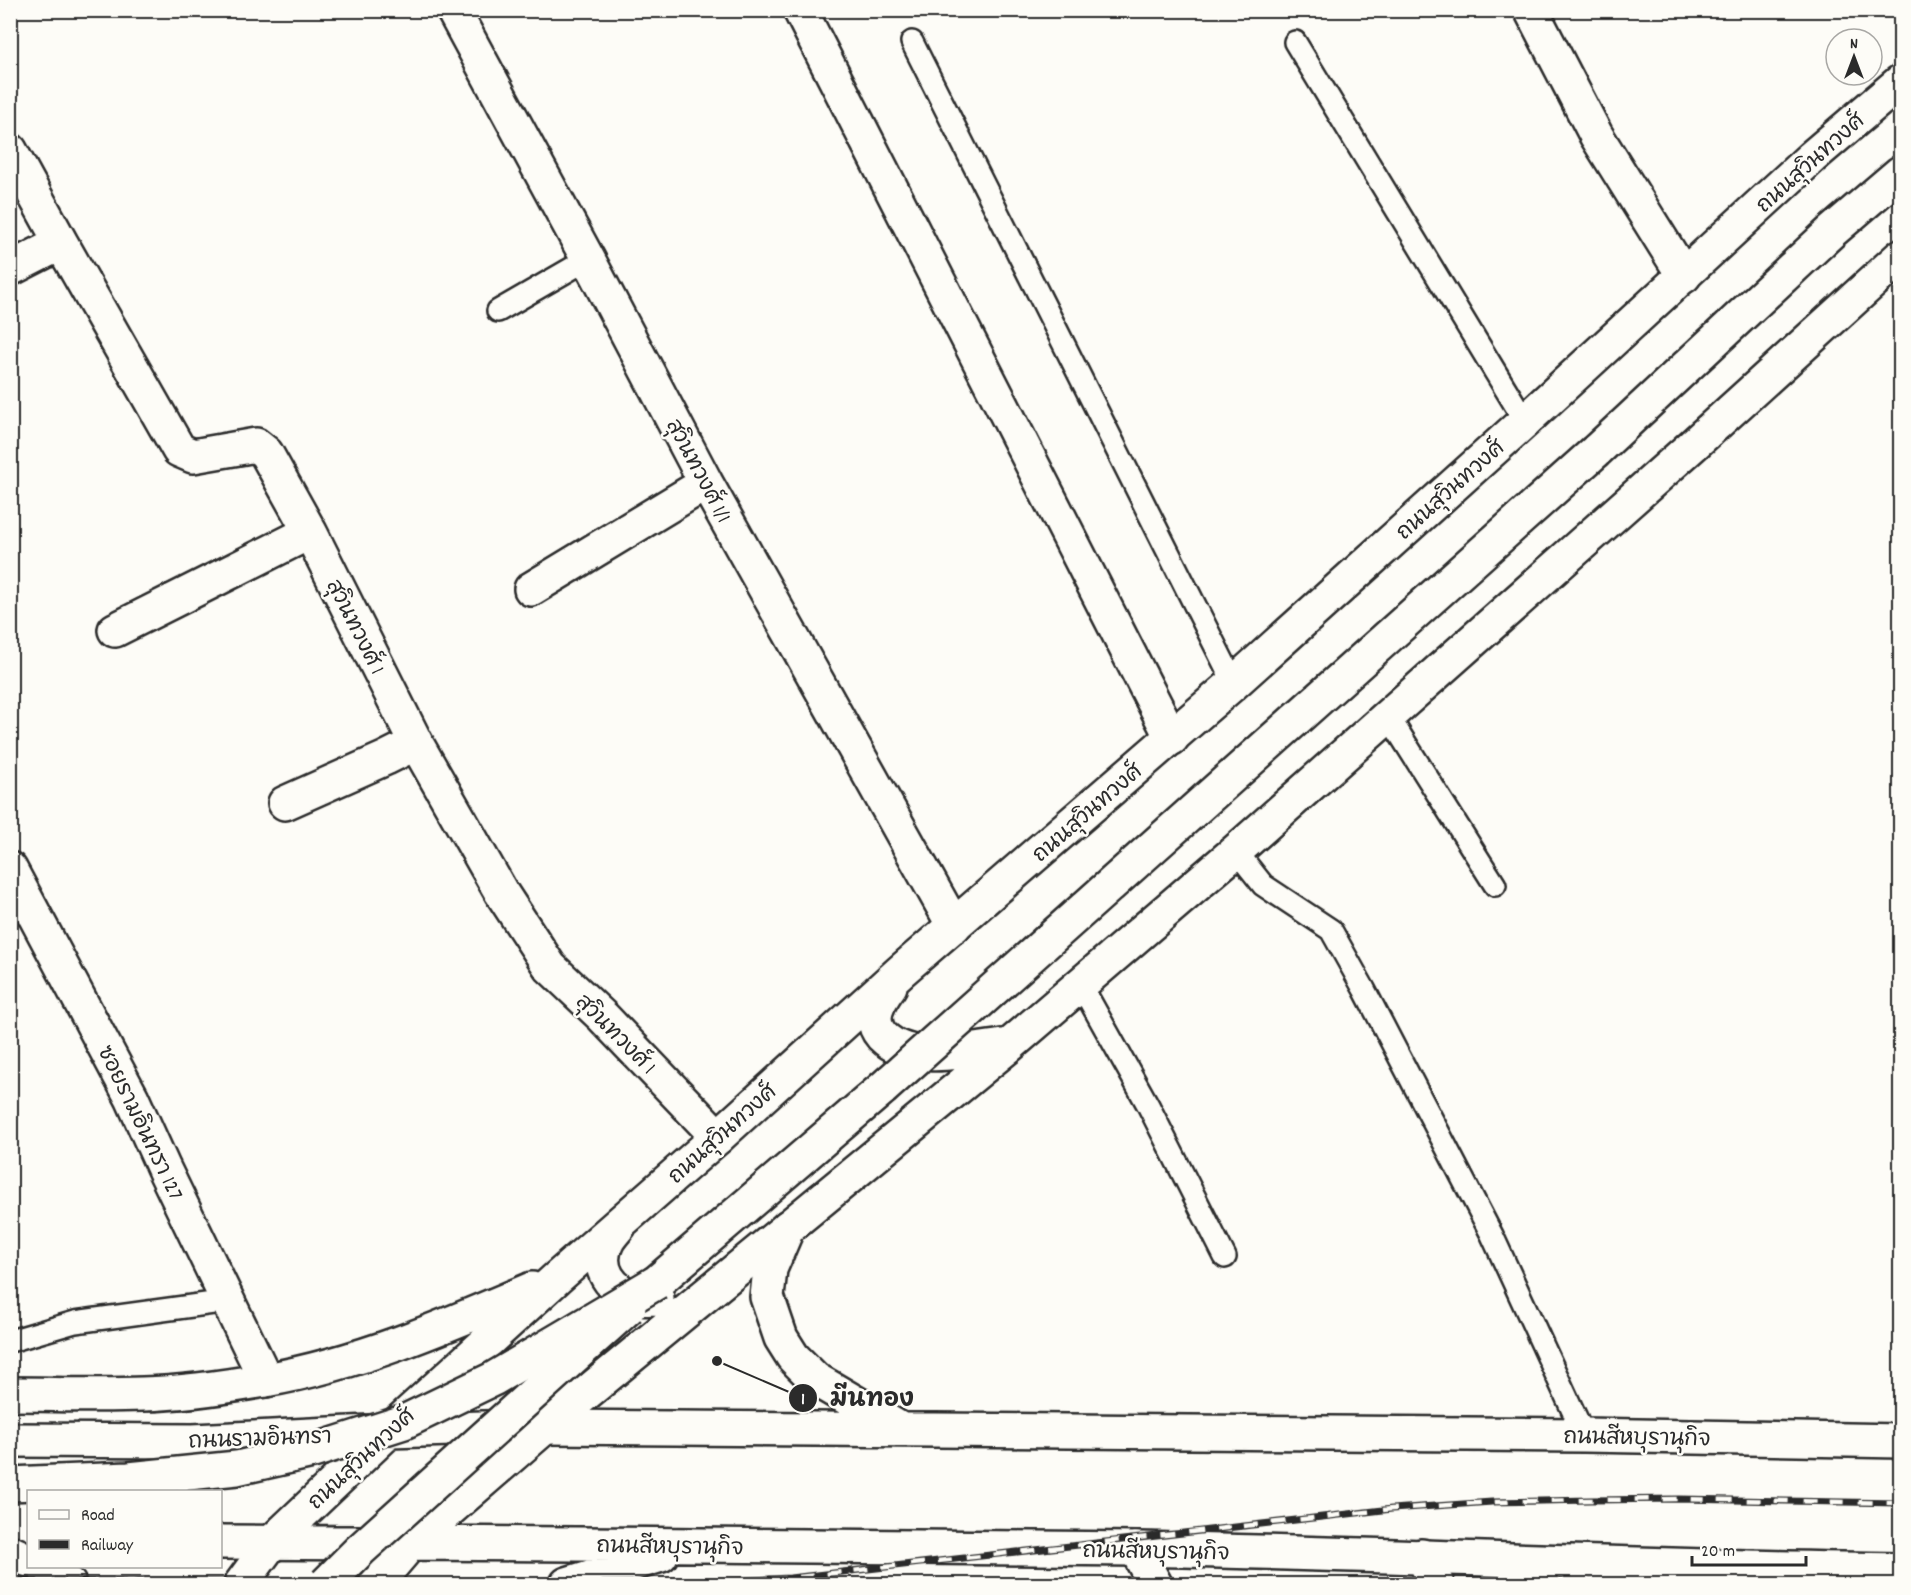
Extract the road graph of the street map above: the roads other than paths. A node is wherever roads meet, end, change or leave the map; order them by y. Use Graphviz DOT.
graph roads {
  1 [pos="453,10"];
  2 [pos="800,10"];
  3 [pos="1531,10"];
  4 [pos="912,42"];
  5 [pos="1295,42"];
  6 [pos="1900,82"];
  7 [pos="10,150"];
  8 [pos="1900,173"];
  9 [pos="61,243"];
  10 [pos="1900,257"];
  11 [pos="588,259"];
  12 [pos="10,269"];
  13 [pos="1684,276"];
  14 [pos="498,311"];
  15 [pos="1525,421"];
  16 [pos="706,483"];
  17 [pos="310,532"];
  18 [pos="531,589"];
  19 [pos="115,630"];
  20 [pos="1234,683"];
  21 [pos="1389,717"];
  22 [pos="1172,738"];
  23 [pos="416,743"];
  24 [pos="285,803"];
  25 [pos="1236,851"];
  26 [pos="10,869"];
  27 [pos="1495,885"];
  28 [pos="954,926"];
  29 [pos="901,971"];
  30 [pos="1081,985"];
  31 [pos="1010,1045"];
  32 [pos="718,1137"];
  33 [pos="624,1219"];
  34 [pos="788,1227"];
  35 [pos="1225,1257"];
  36 [pos="557,1278"];
  37 [pos="725,1279"];
  38 [pos="657,1282"];
  39 [pos="228,1301"];
  40 [pos="10,1341"];
  41 [pos="266,1380"];
  42 [pos="10,1394"];
  43 [pos="544,1427"];
  44 [pos="901,1430"];
  45 [pos="389,1431"];
  46 [pos="1584,1435"];
  47 [pos="10,1440"];
  48 [pos="1900,1441"];
  49 [pos="10,1484"];
  50 [pos="222,1542"];
  51 [pos="272,1542"];
  52 [pos="411,1543"];
  53 [pos="10,1544"];
  54 [pos="27,1544"];
  55 [pos="694,1545"];
  56 [pos="1136,1549"];
  57 [pos="10,1552"];
  58 [pos="27,1560"];
  59 [pos="46,1568"];
  60 [pos="1429,1570"];
  61 [pos="1900,1570"];
  62 [pos="628,1576"];
  63 [pos="1760,1576"];
  64 [pos="69,1584"];
  65 [pos="241,1584"];
  66 [pos="326,1584"];
  67 [pos="376,1584"];
  68 [pos="567,1584"];
  69 [pos="1155,1584"];
  1 -- 11 [label="main road, สุวินทวงศ์ 1/1"];
  2 -- 22 [label="main road"];
  3 -- 13 [label="main road"];
  4 -- 20 [label="lane"];
  5 -- 15 [label="lane"];
  6 -- 13 [label="main road, ถนนสุวินทวงศ์"];
  7 -- 9 [label="main road, สุวินทวงศ์ 1"];
  8 -- 38 [label="main road, bridge"];
  9 -- 12 [label="main road"];
  9 -- 17 [label="main road, สุวินทวงศ์ 1"];
  10 -- 21 [label="main road"];
  11 -- 14 [label="lane"];
  11 -- 16 [label="main road, สุวินทวงศ์ 1/1"];
  13 -- 15 [label="main road, ถนนสุวินทวงศ์"];
  15 -- 20 [label="main road, ถนนสุวินทวงศ์"];
  16 -- 18 [label="main road"];
  16 -- 28 [label="main road, สุวินทวงศ์ 1/1"];
  17 -- 19 [label="main road"];
  17 -- 23 [label="main road, สุวินทวงศ์ 1"];
  20 -- 22 [label="main road, ถนนสุวินทวงศ์"];
  21 -- 25 [label="main road"];
  21 -- 27 [label="lane"];
  22 -- 28 [label="main road, ถนนสุวินทวงศ์"];
  23 -- 24 [label="main road"];
  23 -- 32 [label="main road, สุวินทวงศ์ 1"];
  25 -- 30 [label="main road"];
  25 -- 46 [label="lane"];
  26 -- 39 [label="main road, ซอยรามอินทรา 127"];
  28 -- 29 [label="main road, ถนนสุวินทวงศ์"];
  29 -- 31 [label="main road"];
  29 -- 32 [label="main road, ถนนสุวินทวงศ์"];
  30 -- 31 [label="main road"];
  30 -- 35 [label="lane"];
  31 -- 34 [label="main road"];
  32 -- 33 [label="main road, ถนนสุวินทวงศ์"];
  33 -- 36 [label="main road, ถนนสุวินทวงศ์"];
  33 -- 37 [label="main road"];
  34 -- 37 [label="main road"];
  34 -- 44 [label="main road"];
  36 -- 41 [label="main road"];
  36 -- 45 [label="main road, ถนนสุวินทวงศ์"];
  37 -- 43 [label="main road"];
  38 -- 49 [label="main road, bridge"];
  38 -- 66 [label="main road, bridge"];
  39 -- 40 [label="lane"];
  39 -- 41 [label="main road, ซอยรามอินทรา 127"];
  41 -- 42 [label="main road"];
  43 -- 44 [label="main road, ถนนสีหบุรานุกิจ"];
  43 -- 45 [label="main road, ถนนรามอินทรา"];
  43 -- 52 [label="main road"];
  44 -- 46 [label="main road, ถนนสีหบุรานุกิจ"];
  45 -- 47 [label="main road, ถนนรามอินทรา"];
  45 -- 51 [label="main road, ถนนสุวินทวงศ์"];
  46 -- 48 [label="main road, ถนนสีหบุรานุกิจ"];
  50 -- 51 [label="main road"];
  51 -- 52 [label="main road"];
  51 -- 65 [label="main road, ถนนสุวินทวงศ์"];
  52 -- 55 [label="main road, ถนนสีหบุรานุกิจ"];
  52 -- 67 [label="main road"];
  53 -- 54 [label="main road"];
  55 -- 56 [label="main road, ถนนสีหบุรานุกิจ"];
  55 -- 62 [label="main road"];
  56 -- 60 [label="main road, ถนนสีหบุรานุกิจ"];
  56 -- 69 [label="main road"];
  57 -- 58 [label="main road"];
  59 -- 64 [label="main road"];
  60 -- 63 [label="main road, ถนนสีหบุรานุกิจ"];
  61 -- 63 [label="main road, ถนนสีหบุรานุกิจ"];
  62 -- 68 [label="main road"];
}
